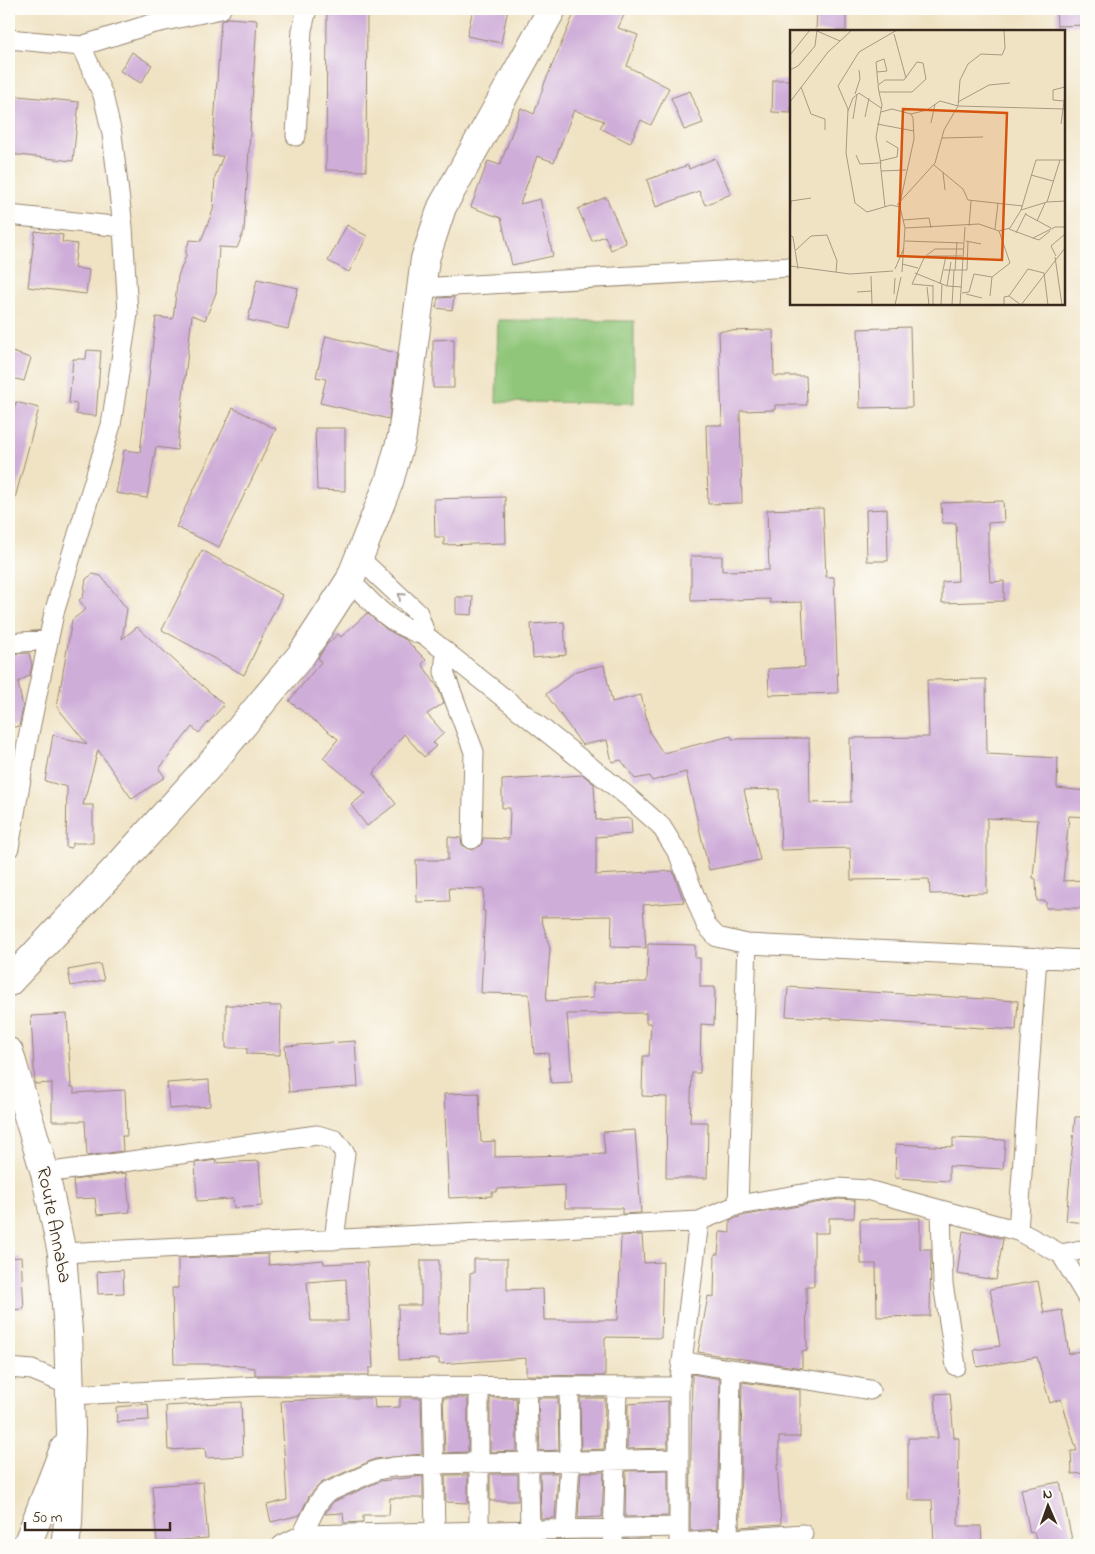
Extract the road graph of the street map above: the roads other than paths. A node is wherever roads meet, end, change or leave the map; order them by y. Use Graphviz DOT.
graph roads {
  1 [pos="220,9"];
  2 [pos="307,9"];
  3 [pos="552,9"];
  4 [pos="9,39"];
  5 [pos="81,46"];
  6 [pos="296,136"];
  7 [pos="9,215"];
  8 [pos="123,227"];
  9 [pos="790,267"];
  10 [pos="420,288"];
  11 [pos="355,569"];
  12 [pos="426,636"];
  13 [pos="48,640"];
  14 [pos="9,643"];
  15 [pos="446,652"];
  16 [pos="472,839"];
  17 [pos="9,848"];
  18 [pos="747,944"];
  19 [pos="1037,957"];
  20 [pos="1086,960"];
  21 [pos="9,982"];
  22 [pos="9,1052"];
  23 [pos="44,1173"];
  24 [pos="738,1205"];
  25 [pos="941,1210"];
  26 [pos="699,1221"];
  27 [pos="1018,1231"];
  28 [pos="334,1240"];
  29 [pos="1086,1249"];
  30 [pos="62,1253"];
  31 [pos="1061,1254"];
  32 [pos="1086,1296"];
  33 [pos="682,1361"];
  34 [pos="956,1366"];
  35 [pos="9,1368"];
  36 [pos="731,1370"];
  37 [pos="432,1386"];
  38 [pos="479,1386"];
  39 [pos="527,1386"];
  40 [pos="569,1386"];
  41 [pos="617,1387"];
  42 [pos="680,1388"];
  43 [pos="69,1390"];
  44 [pos="870,1390"];
  45 [pos="71,1432"];
  46 [pos="679,1459"];
  47 [pos="617,1460"];
  48 [pos="570,1461"];
  49 [pos="478,1462"];
  50 [pos="529,1462"];
  51 [pos="433,1464"];
  52 [pos="566,1529"];
  53 [pos="530,1530"];
  54 [pos="479,1531"];
  55 [pos="435,1532"];
  56 [pos="803,1534"];
  57 [pos="302,1535"];
  58 [pos="613,1537"];
  59 [pos="508,1538"];
  60 [pos="679,1538"];
  61 [pos="728,1543"];
  62 [pos="28,1545"];
  63 [pos="65,1545"];
  64 [pos="282,1545"];
  1 -- 5 [label="street"];
  2 -- 6 [label="street"];
  3 -- 10 [label="street"];
  4 -- 5 [label="street"];
  5 -- 8 [label="street"];
  7 -- 8 [label="street"];
  8 -- 13 [label="street"];
  9 -- 10 [label="street"];
  10 -- 11 [label="street"];
  12 -- 11 [label="street, one-way"];
  11 -- 12 [label="street"];
  11 -- 21 [label="street"];
  12 -- 15 [label="street"];
  13 -- 14 [label="street"];
  13 -- 17 [label="street"];
  15 -- 16 [label="street"];
  15 -- 18 [label="street"];
  18 -- 19 [label="street"];
  18 -- 24 [label="street"];
  19 -- 20 [label="street"];
  19 -- 27 [label="street"];
  22 -- 23 [label="street, Route Annaba"];
  23 -- 28 [label="street"];
  23 -- 30 [label="street, Route Annaba"];
  24 -- 25 [label="street"];
  24 -- 26 [label="street"];
  25 -- 27 [label="street"];
  25 -- 34 [label="street"];
  26 -- 28 [label="street"];
  26 -- 33 [label="street"];
  27 -- 31 [label="street"];
  28 -- 30 [label="street"];
  29 -- 31 [label="street"];
  30 -- 43 [label="street, Route Annaba"];
  31 -- 32 [label="street"];
  33 -- 36 [label="street"];
  33 -- 42 [label="street"];
  35 -- 43 [label="street"];
  36 -- 44 [label="street"];
  36 -- 61 [label="street"];
  37 -- 38 [label="street"];
  37 -- 43 [label="street"];
  37 -- 51 [label="street"];
  38 -- 39 [label="street"];
  38 -- 49 [label="street"];
  39 -- 40 [label="street"];
  39 -- 50 [label="street"];
  40 -- 41 [label="street"];
  40 -- 48 [label="street"];
  41 -- 42 [label="street"];
  41 -- 47 [label="street"];
  42 -- 46 [label="street"];
  43 -- 45 [label="street, Route Annaba"];
  45 -- 62 [label="street, Route Annaba"];
  45 -- 63 [label="street, Route Annaba"];
  46 -- 47 [label="street"];
  46 -- 60 [label="street"];
  47 -- 48 [label="street"];
  47 -- 58 [label="street"];
  48 -- 50 [label="street"];
  48 -- 52 [label="street"];
  49 -- 50 [label="street"];
  49 -- 51 [label="street"];
  49 -- 54 [label="street"];
  50 -- 53 [label="street"];
  51 -- 55 [label="street"];
  51 -- 57 [label="street"];
  52 -- 53 [label="street"];
  52 -- 58 [label="street"];
  53 -- 59 [label="street"];
  54 -- 55 [label="street"];
  54 -- 59 [label="street"];
  55 -- 57 [label="street"];
  56 -- 61 [label="street"];
  57 -- 64 [label="street"];
  58 -- 60 [label="street"];
  60 -- 61 [label="street"];
}
